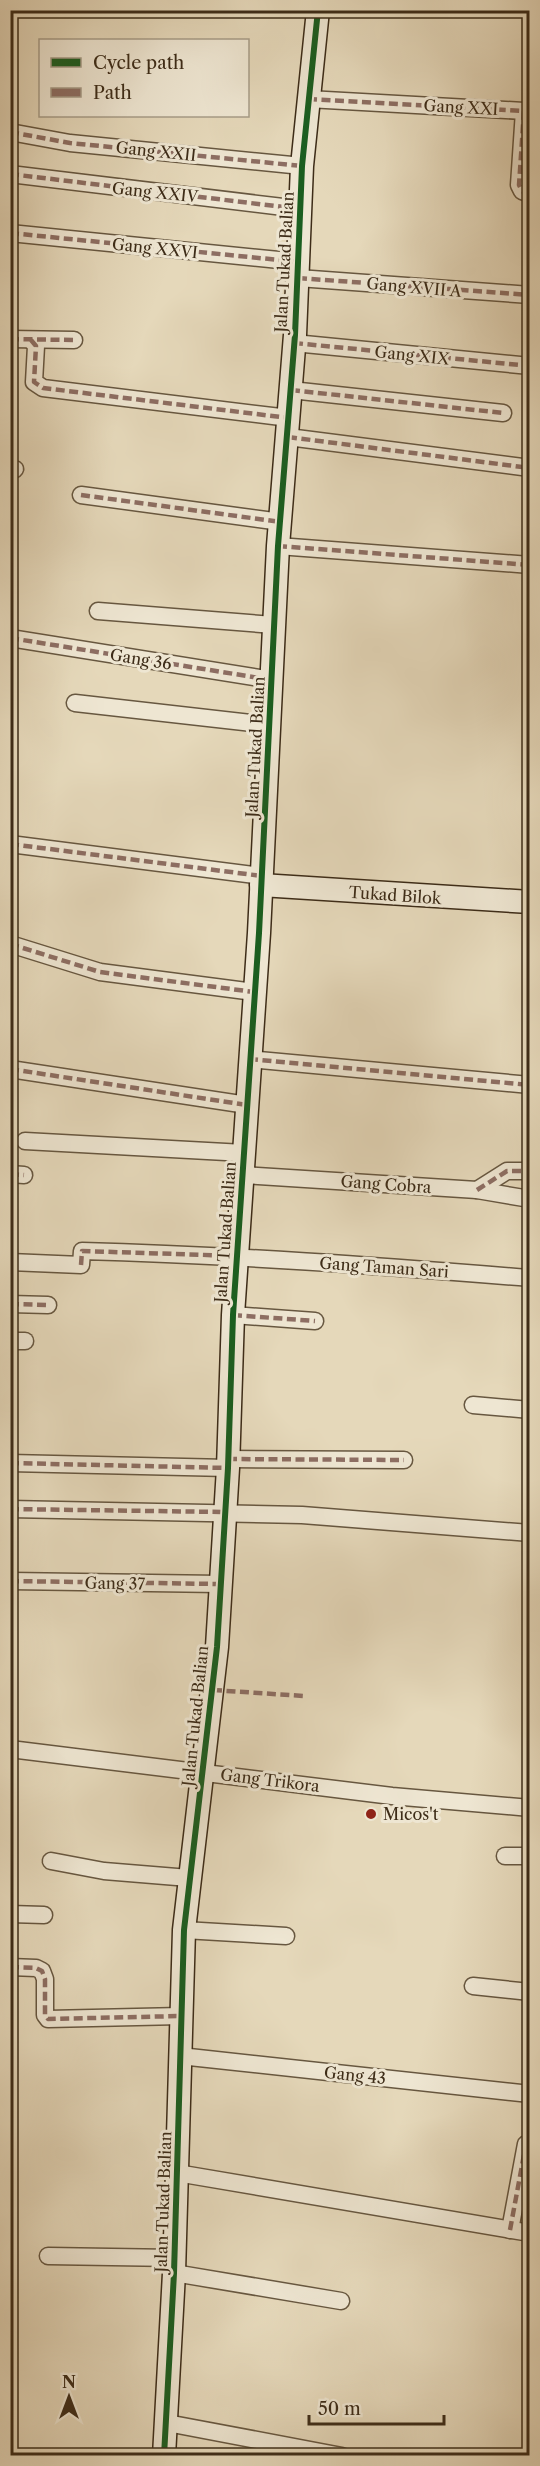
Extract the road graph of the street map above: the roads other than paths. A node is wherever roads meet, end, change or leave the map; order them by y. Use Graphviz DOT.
graph roads {
  1 [pos="318,10"];
  2 [pos="308,99"];
  3 [pos="527,109"];
  4 [pos="10,132"];
  5 [pos="302,166"];
  6 [pos="10,174"];
  7 [pos="530,194"];
  8 [pos="300,209"];
  9 [pos="10,233"];
  10 [pos="299,270"];
  11 [pos="530,295"];
  12 [pos="10,339"];
  13 [pos="31,340"];
  14 [pos="74,340"];
  15 [pos="294,343"];
  16 [pos="530,366"];
  17 [pos="291,390"];
  18 [pos="503,413"];
  19 [pos="288,427"];
  20 [pos="530,468"];
  21 [pos="81,495"];
  22 [pos="281,522"];
  23 [pos="278,546"];
  24 [pos="530,565"];
  25 [pos="98,610"];
  26 [pos="274,625"];
  27 [pos="10,638"];
  28 [pos="272,680"];
  29 [pos="75,703"];
  30 [pos="269,725"];
  31 [pos="10,844"];
  32 [pos="262,881"];
  33 [pos="530,902"];
  34 [pos="10,944"];
  35 [pos="254,992"];
  36 [pos="249,1059"];
  37 [pos="10,1068"];
  38 [pos="530,1085"];
  39 [pos="247,1105"];
  40 [pos="25,1142"];
  41 [pos="243,1164"];
  42 [pos="530,1171"];
  43 [pos="477,1190"];
  44 [pos="530,1199"];
  45 [pos="238,1256"];
  46 [pos="10,1262"];
  47 [pos="530,1278"];
  48 [pos="10,1304"];
  49 [pos="48,1305"];
  50 [pos="233,1315"];
  51 [pos="315,1321"];
  52 [pos="473,1405"];
  53 [pos="530,1410"];
  54 [pos="404,1460"];
  55 [pos="10,1463"];
  56 [pos="228,1463"];
  57 [pos="10,1509"];
  58 [pos="225,1512"];
  59 [pos="530,1533"];
  60 [pos="10,1581"];
  61 [pos="220,1584"];
  62 [pos="10,1749"];
  63 [pos="203,1772"];
  64 [pos="530,1808"];
  65 [pos="505,1856"];
  66 [pos="530,1856"];
  67 [pos="51,1861"];
  68 [pos="189,1878"];
  69 [pos="10,1914"];
  70 [pos="44,1915"];
  71 [pos="184,1930"];
  72 [pos="286,1936"];
  73 [pos="10,1967"];
  74 [pos="473,1986"];
  75 [pos="530,1992"];
  76 [pos="181,2016"];
  77 [pos="180,2056"];
  78 [pos="530,2094"];
  79 [pos="526,2144"];
  80 [pos="177,2173"];
  81 [pos="510,2230"];
  82 [pos="530,2233"];
  83 [pos="48,2256"];
  84 [pos="175,2266"];
  85 [pos="341,2301"];
  86 [pos="167,2423"];
  87 [pos="164,2456"];
  88 [pos="342,2456"];
  1 -- 2 [label="street, Jalan Tukad Balian"];
  2 -- 3 [label="street, Gang XXI"];
  2 -- 5 [label="street, Jalan Tukad Balian"];
  3 -- 7 [label="street, Gang XXI"];
  4 -- 5 [label="street, Gang XXII"];
  5 -- 8 [label="street, Jalan Tukad Balian"];
  6 -- 8 [label="street, Gang XXIV"];
  8 -- 10 [label="street, Jalan Tukad Balian"];
  9 -- 10 [label="street, Gang XXVI"];
  10 -- 11 [label="street, Gang XVII A"];
  10 -- 15 [label="street, Jalan Tukad Balian"];
  12 -- 13 [label="street"];
  13 -- 14 [label="street"];
  13 -- 19 [label="street"];
  15 -- 16 [label="street, Gang XIX"];
  15 -- 17 [label="street, Jalan Tukad Balian"];
  17 -- 18 [label="street"];
  17 -- 19 [label="street, Jalan Tukad Balian"];
  19 -- 20 [label="street"];
  19 -- 22 [label="street, Jalan Tukad Balian"];
  21 -- 22 [label="street"];
  22 -- 23 [label="street, Jalan Tukad Balian"];
  23 -- 24 [label="street"];
  23 -- 26 [label="street, Jalan Tukad Balian"];
  25 -- 26 [label="street"];
  26 -- 28 [label="street, Jalan Tukad Balian"];
  27 -- 28 [label="street, Gang 36"];
  28 -- 30 [label="street, Jalan Tukad Balian"];
  29 -- 30 [label="street"];
  30 -- 32 [label="street, Jalan Tukad Balian"];
  31 -- 32 [label="street"];
  32 -- 33 [label="street, Tukad Bilok"];
  32 -- 35 [label="street, Jalan Tukad Balian"];
  34 -- 35 [label="street"];
  35 -- 36 [label="street, Jalan Tukad Balian"];
  36 -- 38 [label="street"];
  36 -- 39 [label="street, Jalan Tukad Balian"];
  37 -- 39 [label="street"];
  39 -- 41 [label="street, Jalan Tukad Balian"];
  40 -- 41 [label="street, Gang Cobra"];
  41 -- 43 [label="street, Gang Cobra"];
  41 -- 45 [label="street, Jalan Tukad Balian"];
  42 -- 43 [label="street"];
  43 -- 44 [label="street, Gang Cobra"];
  45 -- 46 [label="street, Gang Taman Sari"];
  45 -- 47 [label="street, Gang Taman Sari"];
  45 -- 50 [label="street, Jalan Tukad Balian"];
  48 -- 49 [label="street"];
  50 -- 51 [label="street"];
  50 -- 56 [label="street, Jalan Tukad Balian"];
  52 -- 53 [label="street"];
  54 -- 56 [label="street"];
  55 -- 56 [label="street"];
  56 -- 58 [label="street, Jalan Tukad Balian"];
  57 -- 58 [label="street"];
  58 -- 59 [label="street"];
  58 -- 61 [label="street, Jalan Tukad Balian"];
  60 -- 61 [label="street, Gang 37"];
  61 -- 63 [label="street, Jalan Tukad Balian"];
  62 -- 63 [label="street, Gang Trikora"];
  63 -- 64 [label="street, Gang Trikora"];
  63 -- 68 [label="street, Jalan Tukad Balian"];
  65 -- 66 [label="street"];
  67 -- 68 [label="street"];
  68 -- 71 [label="street, Jalan Tukad Balian"];
  69 -- 70 [label="street"];
  71 -- 72 [label="street"];
  71 -- 76 [label="street, Jalan Tukad Balian"];
  73 -- 76 [label="street"];
  74 -- 75 [label="street"];
  76 -- 77 [label="street, Jalan Tukad Balian"];
  77 -- 78 [label="street, Gang 43"];
  77 -- 80 [label="street, Jalan Tukad Balian"];
  79 -- 81 [label="street"];
  80 -- 81 [label="street"];
  80 -- 84 [label="street, Jalan Tukad Balian"];
  81 -- 82 [label="street"];
  83 -- 84 [label="street"];
  84 -- 85 [label="street"];
  84 -- 86 [label="street, Jalan Tukad Balian"];
  86 -- 87 [label="street, Jalan Tukad Balian"];
  86 -- 88 [label="street"];
}
